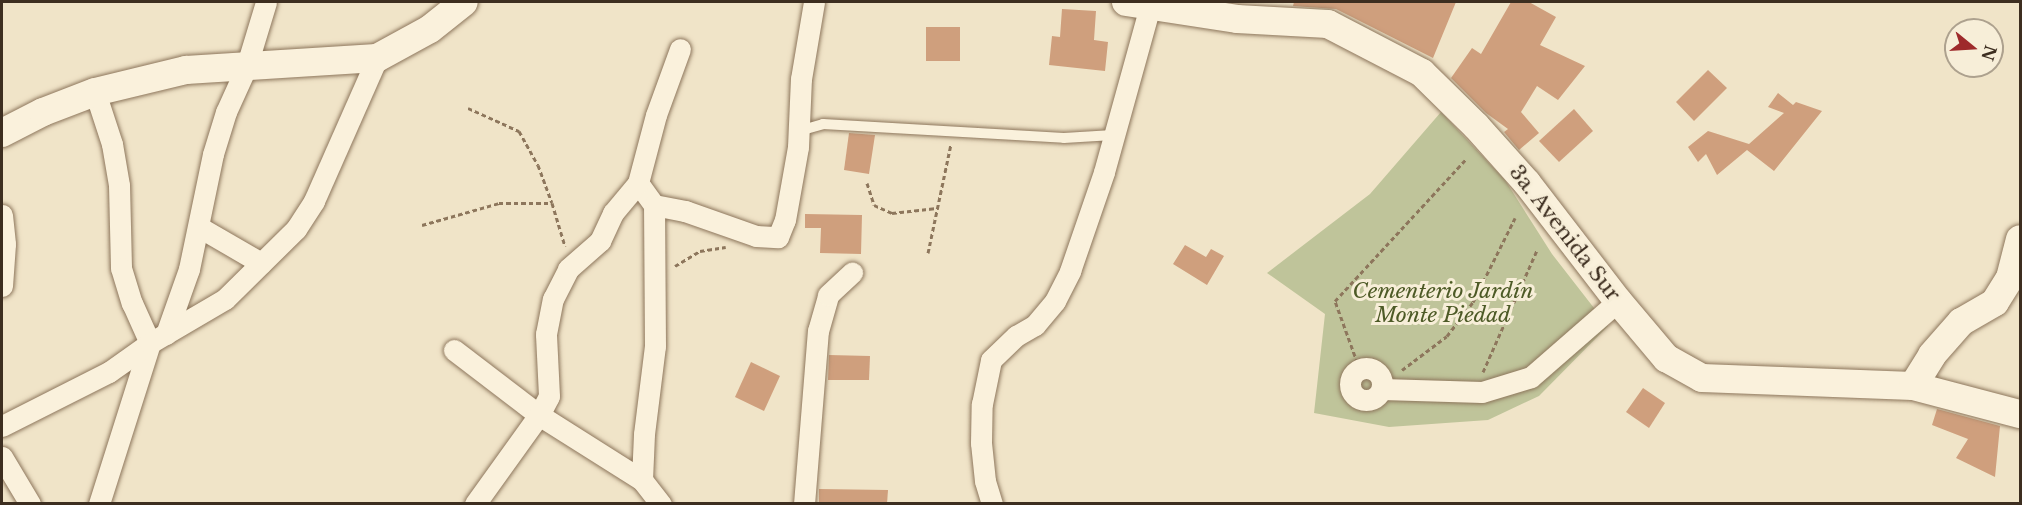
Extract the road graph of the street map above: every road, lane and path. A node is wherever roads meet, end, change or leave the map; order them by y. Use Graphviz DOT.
graph roads {
  1 [pos="266,2"];
  2 [pos="464,2"];
  3 [pos="814,2"];
  4 [pos="1138,4"];
  5 [pos="680,49"];
  6 [pos="377,58"];
  7 [pos="246,68"];
  8 [pos="95,92"];
  9 [pos="468,108"];
  10 [pos="799,131"];
  11 [pos="2,133"];
  12 [pos="954,133"];
  13 [pos="1113,135"];
  14 [pos="1466,159"];
  15 [pos="638,183"];
  16 [pos="867,183"];
  17 [pos="552,203"];
  18 [pos="654,205"];
  19 [pos="938,208"];
  20 [pos="2,215"];
  21 [pos="1515,218"];
  22 [pos="422,225"];
  23 [pos="199,227"];
  24 [pos="742,231"];
  25 [pos="2020,239"];
  26 [pos="1537,250"];
  27 [pos="928,253"];
  28 [pos="261,263"];
  29 [pos="568,269"];
  30 [pos="852,273"];
  31 [pos="654,279"];
  32 [pos="2,286"];
  33 [pos="1618,301"];
  34 [pos="158,339"];
  35 [pos="454,350"];
  36 [pos="1360,369"];
  37 [pos="1913,386"];
  38 [pos="1382,387"];
  39 [pos="1474,393"];
  40 [pos="2020,414"];
  41 [pos="539,415"];
  42 [pos="2,426"];
  43 [pos="2,457"];
  44 [pos="642,480"];
  45 [pos="30,504"];
  46 [pos="99,504"];
  47 [pos="475,504"];
  48 [pos="661,504"];
  49 [pos="804,504"];
  50 [pos="992,504"];
  1 -- 7 [label="street"];
  2 -- 6 [label="street"];
  3 -- 10 [label="street"];
  4 -- 13 [label="street"];
  4 -- 33 [label="street, 3a. Avenida Sur"];
  5 -- 15 [label="street"];
  6 -- 7 [label="street"];
  6 -- 28 [label="street"];
  7 -- 8 [label="street"];
  7 -- 23 [label="street"];
  8 -- 11 [label="street"];
  8 -- 34 [label="street"];
  9 -- 17 [label="path"];
  10 -- 12 [label="lane"];
  10 -- 24 [label="street"];
  12 -- 13 [label="lane"];
  12 -- 19 [label="path"];
  13 -- 50 [label="street"];
  14 -- 36 [label="path"];
  15 -- 18 [label="street"];
  15 -- 29 [label="street"];
  16 -- 19 [label="path"];
  17 -- 22 [label="path"];
  17 -- 29 [label="path"];
  18 -- 24 [label="street"];
  18 -- 31 [label="street"];
  19 -- 27 [label="path"];
  20 -- 32 [label="street"];
  21 -- 38 [label="path"];
  23 -- 28 [label="street"];
  23 -- 34 [label="street"];
  24 -- 31 [label="path"];
  25 -- 37 [label="street"];
  26 -- 39 [label="path"];
  28 -- 34 [label="street"];
  29 -- 41 [label="street"];
  30 -- 49 [label="street"];
  31 -- 44 [label="street"];
  33 -- 37 [label="street, 3a. Avenida Sur"];
  33 -- 39 [label="street"];
  34 -- 42 [label="street"];
  34 -- 46 [label="street"];
  35 -- 41 [label="street"];
  36 -- 38 [label="street"];
  37 -- 40 [label="street, 3a. Avenida Sur"];
  38 -- 39 [label="street"];
  41 -- 44 [label="street"];
  41 -- 47 [label="street"];
  43 -- 45 [label="street"];
  44 -- 48 [label="street"];
}
